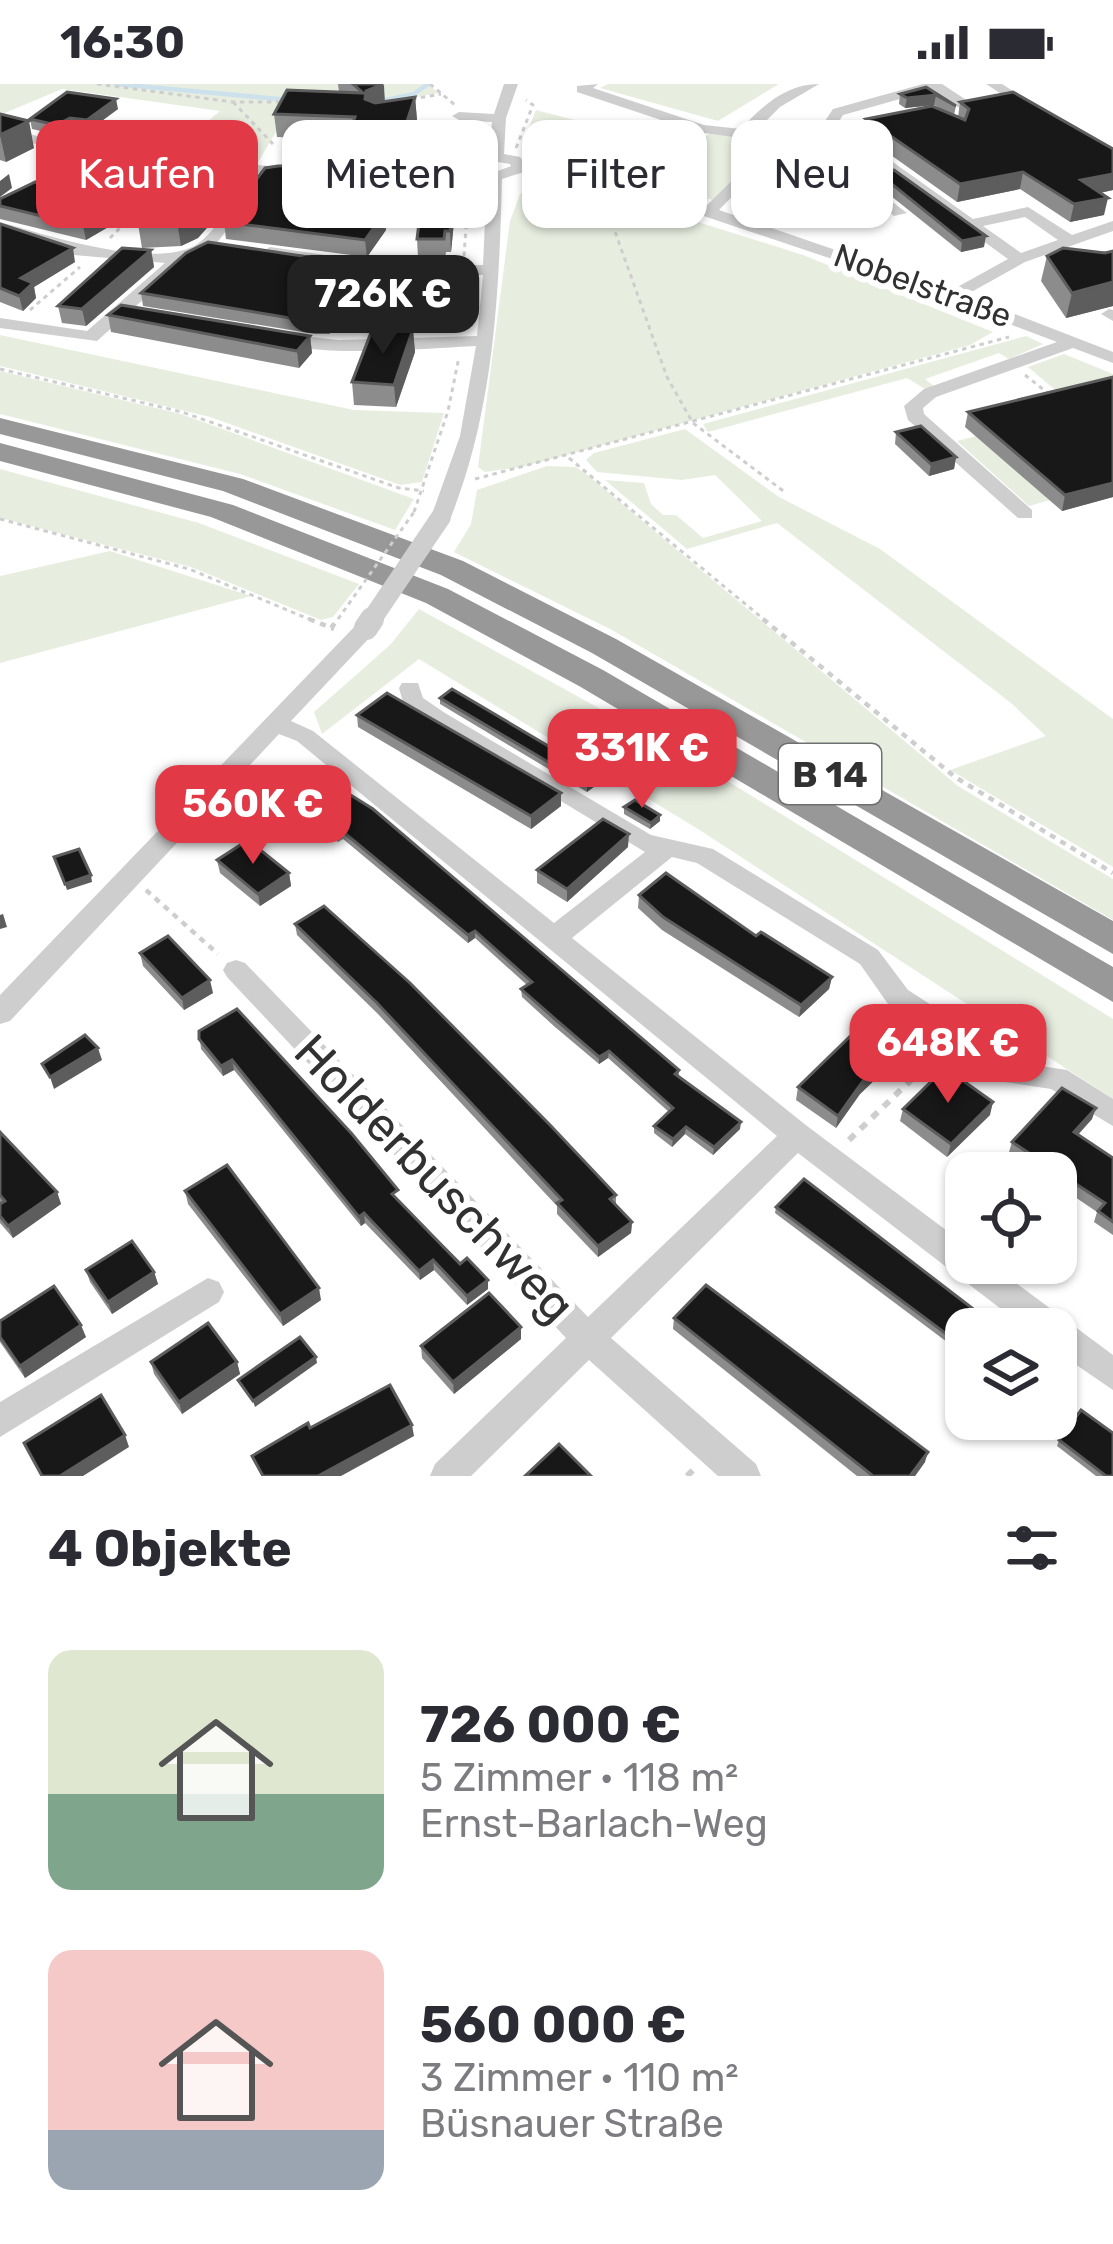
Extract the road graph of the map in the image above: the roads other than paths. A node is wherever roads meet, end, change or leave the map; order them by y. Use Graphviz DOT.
graph roads {
  1 [pos="812,84"];
  2 [pos="936,84"];
  3 [pos="993,84"];
  4 [pos="587,87"];
  5 [pos="517,89"];
  6 [pos="566,98"];
  7 [pos="972,110"];
  8 [pos="459,116"];
  9 [pos="499,118"];
  10 [pos="756,120"];
  11 [pos="832,120"];
  12 [pos="1059,125"];
  13 [pos="0,130"];
  14 [pos="498,131"];
  15 [pos="731,132"];
  16 [pos="36,140"];
  17 [pos="498,157"];
  18 [pos="520,168"];
  19 [pos="893,169"];
  20 [pos="258,171"];
  21 [pos="264,172"];
  22 [pos="282,172"];
  23 [pos="498,175"];
  24 [pos="36,186"];
  25 [pos="731,189"];
  26 [pos="0,206"];
  27 [pos="893,209"];
  28 [pos="707,212"];
  29 [pos="899,213"];
  30 [pos="963,220"];
  31 [pos="1113,226"];
  32 [pos="0,227"];
  33 [pos="491,228"];
  34 [pos="1069,239"];
  35 [pos="207,245"];
  36 [pos="230,248"];
  37 [pos="253,250"];
  38 [pos="1018,259"];
  39 [pos="178,260"];
  40 [pos="488,270"];
  41 [pos="956,294"];
  42 [pos="122,312"];
  43 [pos="143,315"];
  44 [pos="6,323"];
  45 [pos="250,333"];
  46 [pos="484,341"];
  47 [pos="1073,342"];
  48 [pos="1113,358"];
  49 [pos="0,425"];
  50 [pos="0,452"];
  51 [pos="1025,514"];
  52 [pos="410,688"];
  53 [pos="278,724"];
  54 [pos="664,850"];
  55 [pos="555,937"];
  56 [pos="1113,939"];
  57 [pos="236,970"];
  58 [pos="1113,986"];
  59 [pos="0,1013"];
  60 [pos="1113,1114"];
  61 [pos="797,1135"];
  62 [pos="208,1292"];
  63 [pos="1024,1308"];
  64 [pos="585,1336"];
  65 [pos="1077,1349"];
  66 [pos="1113,1376"];
  67 [pos="0,1420"];
  68 [pos="447,1476"];
  69 [pos="745,1476"];
  1 -- 10 [label="street"];
  2 -- 7 [label="street"];
  2 -- 11 [label="street"];
  3 -- 12 [label="street"];
  4 -- 6 [label="street"];
  4 -- 15 [label="street"];
  5 -- 9 [label="street"];
  8 -- 9 [label="street"];
  9 -- 14 [label="street"];
  13 -- 16 [label="street"];
  17 -- 18 [label="street"];
  18 -- 23 [label="street"];
  19 -- 30 [label="street"];
  20 -- 21 [label="street"];
  21 -- 22 [label="street"];
  21 -- 35 [label="street"];
  24 -- 26 [label="street"];
  25 -- 28 [label="street"];
  27 -- 29 [label="street"];
  28 -- 41 [label="street, Nobelstraße"];
  30 -- 34 [label="street"];
  30 -- 38 [label="street"];
  31 -- 34 [label="street"];
  32 -- 39 [label="street"];
  33 -- 40 [label="street"];
  34 -- 38 [label="street"];
  35 -- 36 [label="street"];
  35 -- 39 [label="street"];
  37 -- 40 [label="street"];
  38 -- 41 [label="street"];
  39 -- 42 [label="street"];
  40 -- 46 [label="street"];
  41 -- 47 [label="street, Nobelstraße"];
  42 -- 43 [label="street"];
  42 -- 44 [label="street"];
  45 -- 46 [label="street"];
  46 -- 53 [label="street, bridge"];
  47 -- 48 [label="street, Nobelstraße"];
  47 -- 51 [label="street"];
  49 -- 56 [label="highway, B 14"];
  50 -- 58 [label="highway, B 14"];
  52 -- 54 [label="street"];
  53 -- 55 [label="street"];
  53 -- 59 [label="street"];
  54 -- 55 [label="street"];
  54 -- 60 [label="street"];
  55 -- 61 [label="street"];
  57 -- 64 [label="street, Holderbuschweg"];
  61 -- 63 [label="street"];
  61 -- 64 [label="street"];
  62 -- 67 [label="street"];
  64 -- 68 [label="street"];
  64 -- 69 [label="street, Holderbuschweg"];
  65 -- 66 [label="street"];
}
